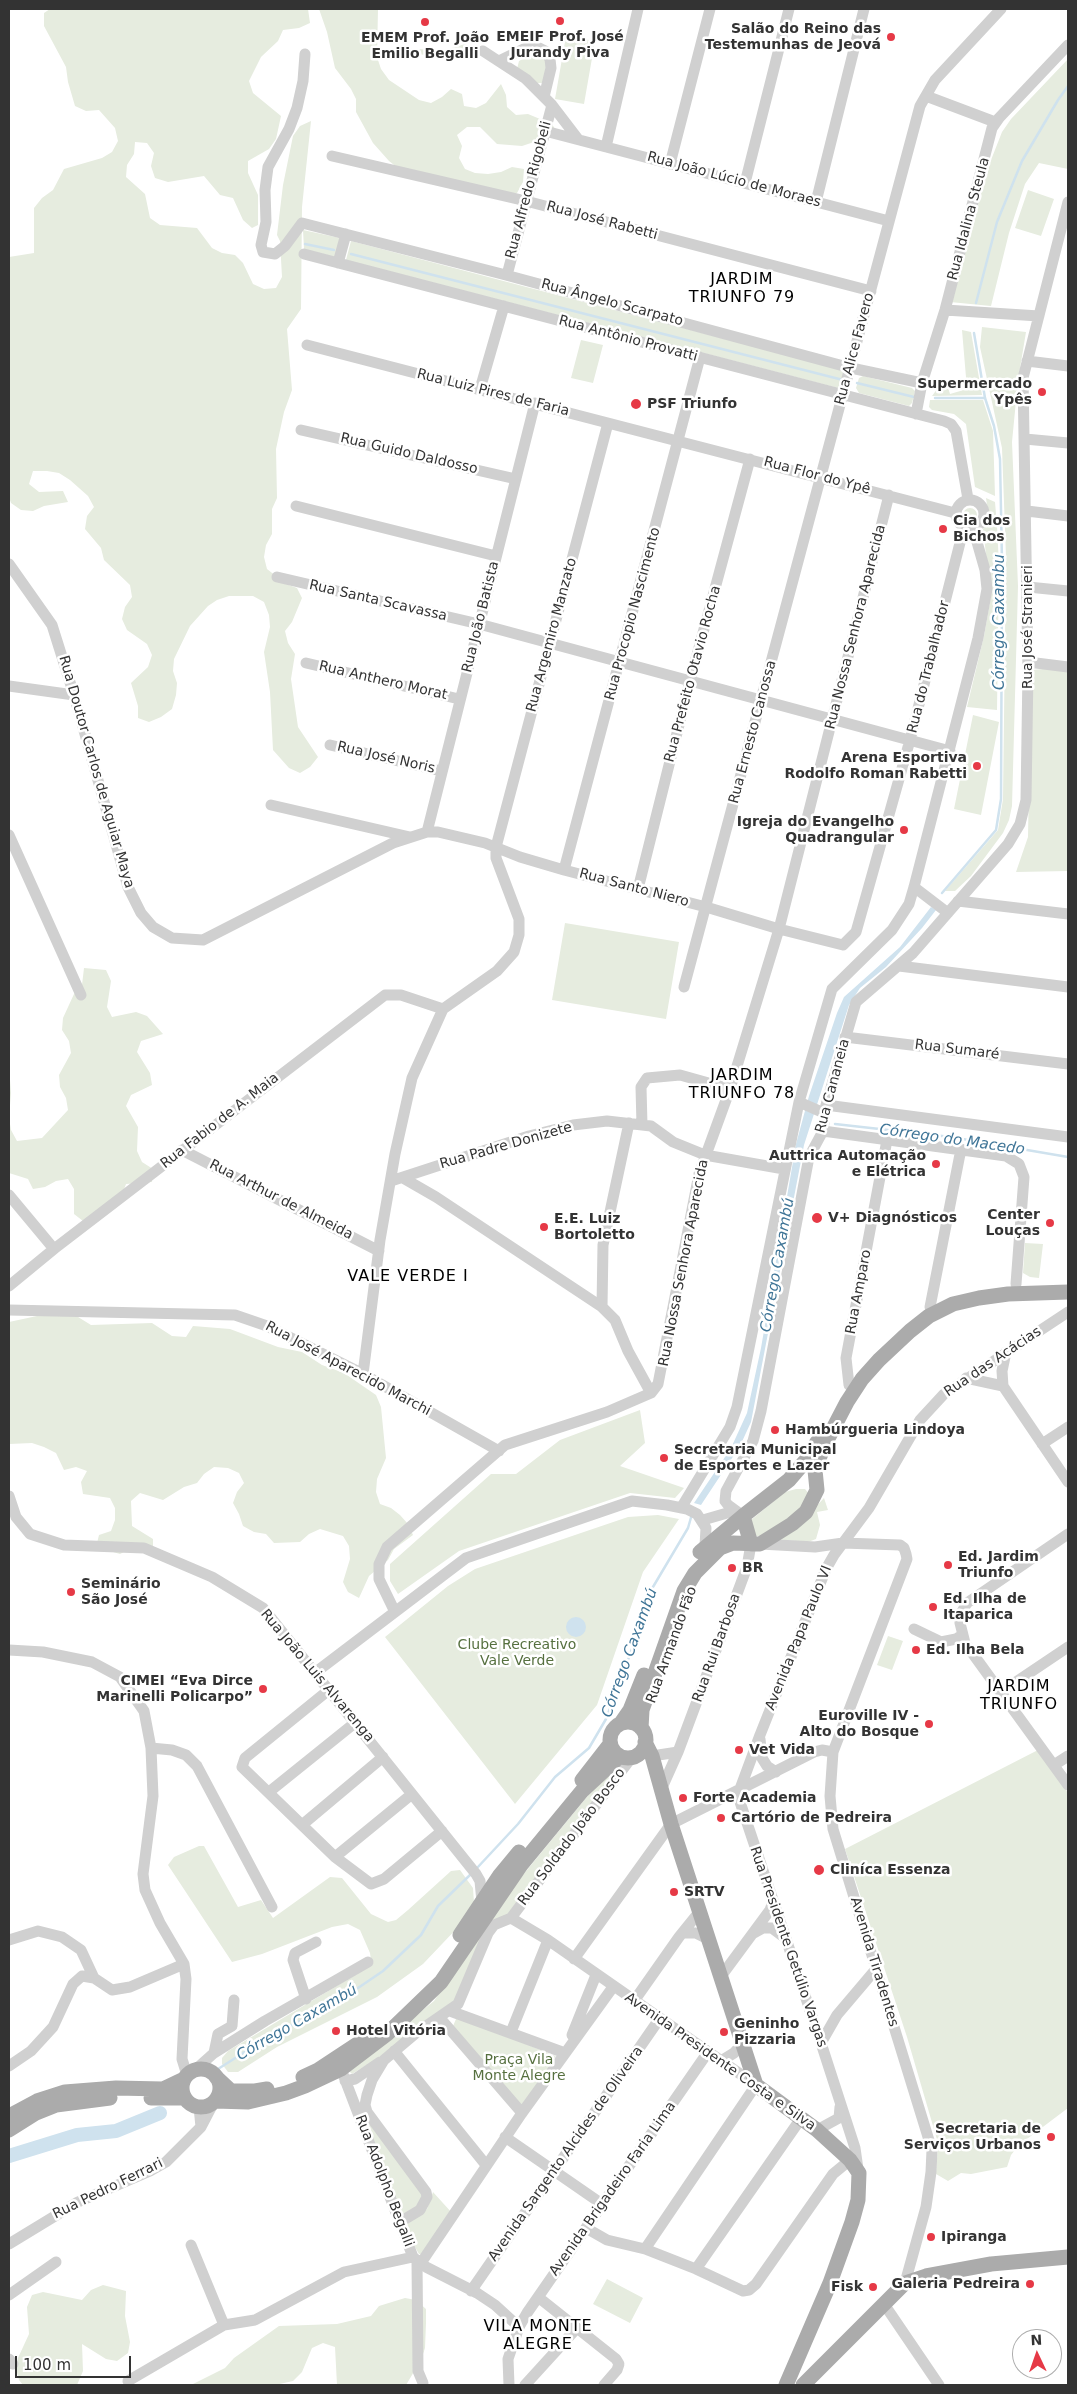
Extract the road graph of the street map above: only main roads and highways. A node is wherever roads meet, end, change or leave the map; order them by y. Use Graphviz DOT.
graph roads {
  1 [pos="1068,1283"];
  2 [pos="1068,1292"];
  3 [pos="789,1480"];
  4 [pos="817,1488"];
  5 [pos="738,1514"];
  6 [pos="755,1544"];
  7 [pos="705,1553"];
  8 [pos="621,1723"];
  9 [pos="643,1734"];
  10 [pos="610,1744"];
  11 [pos="629,1756"];
  12 [pos="660,1786"];
  13 [pos="189,2075"];
  14 [pos="216,2077"];
  15 [pos="185,2098"];
  16 [pos="209,2104"];
  17 [pos="9,2116"];
  18 [pos="9,2130"];
  19 [pos="1068,2256"];
  20 [pos="794,2383"];
  1 -- 3 [label="main road"];
  2 -- 4 [label="main road"];
  3 -- 4 [label="main road"];
  3 -- 5 [label="main road"];
  4 -- 6 [label="main road"];
  5 -- 6 [label="main road"];
  5 -- 7 [label="main road"];
  6 -- 7 [label="main road"];
  7 -- 8 [label="main road"];
  7 -- 9 [label="main road, Rua Armando Fão"];
  8 -- 9 [label="main road"];
  8 -- 10 [label="main road"];
  9 -- 11 [label="main road"];
  9 -- 12 [label="main road"];
  10 -- 11 [label="main road"];
  10 -- 14 [label="main road"];
  11 -- 12 [label="main road"];
  11 -- 16 [label="main road"];
  12 -- 20 [label="main road, Avenida Presidente Costa e Silva"];
  13 -- 14 [label="main road"];
  13 -- 15 [label="main road"];
  13 -- 17 [label="main road"];
  14 -- 16 [label="main road"];
  15 -- 16 [label="main road"];
  15 -- 18 [label="main road"];
  19 -- 20 [label="main road"];
}
